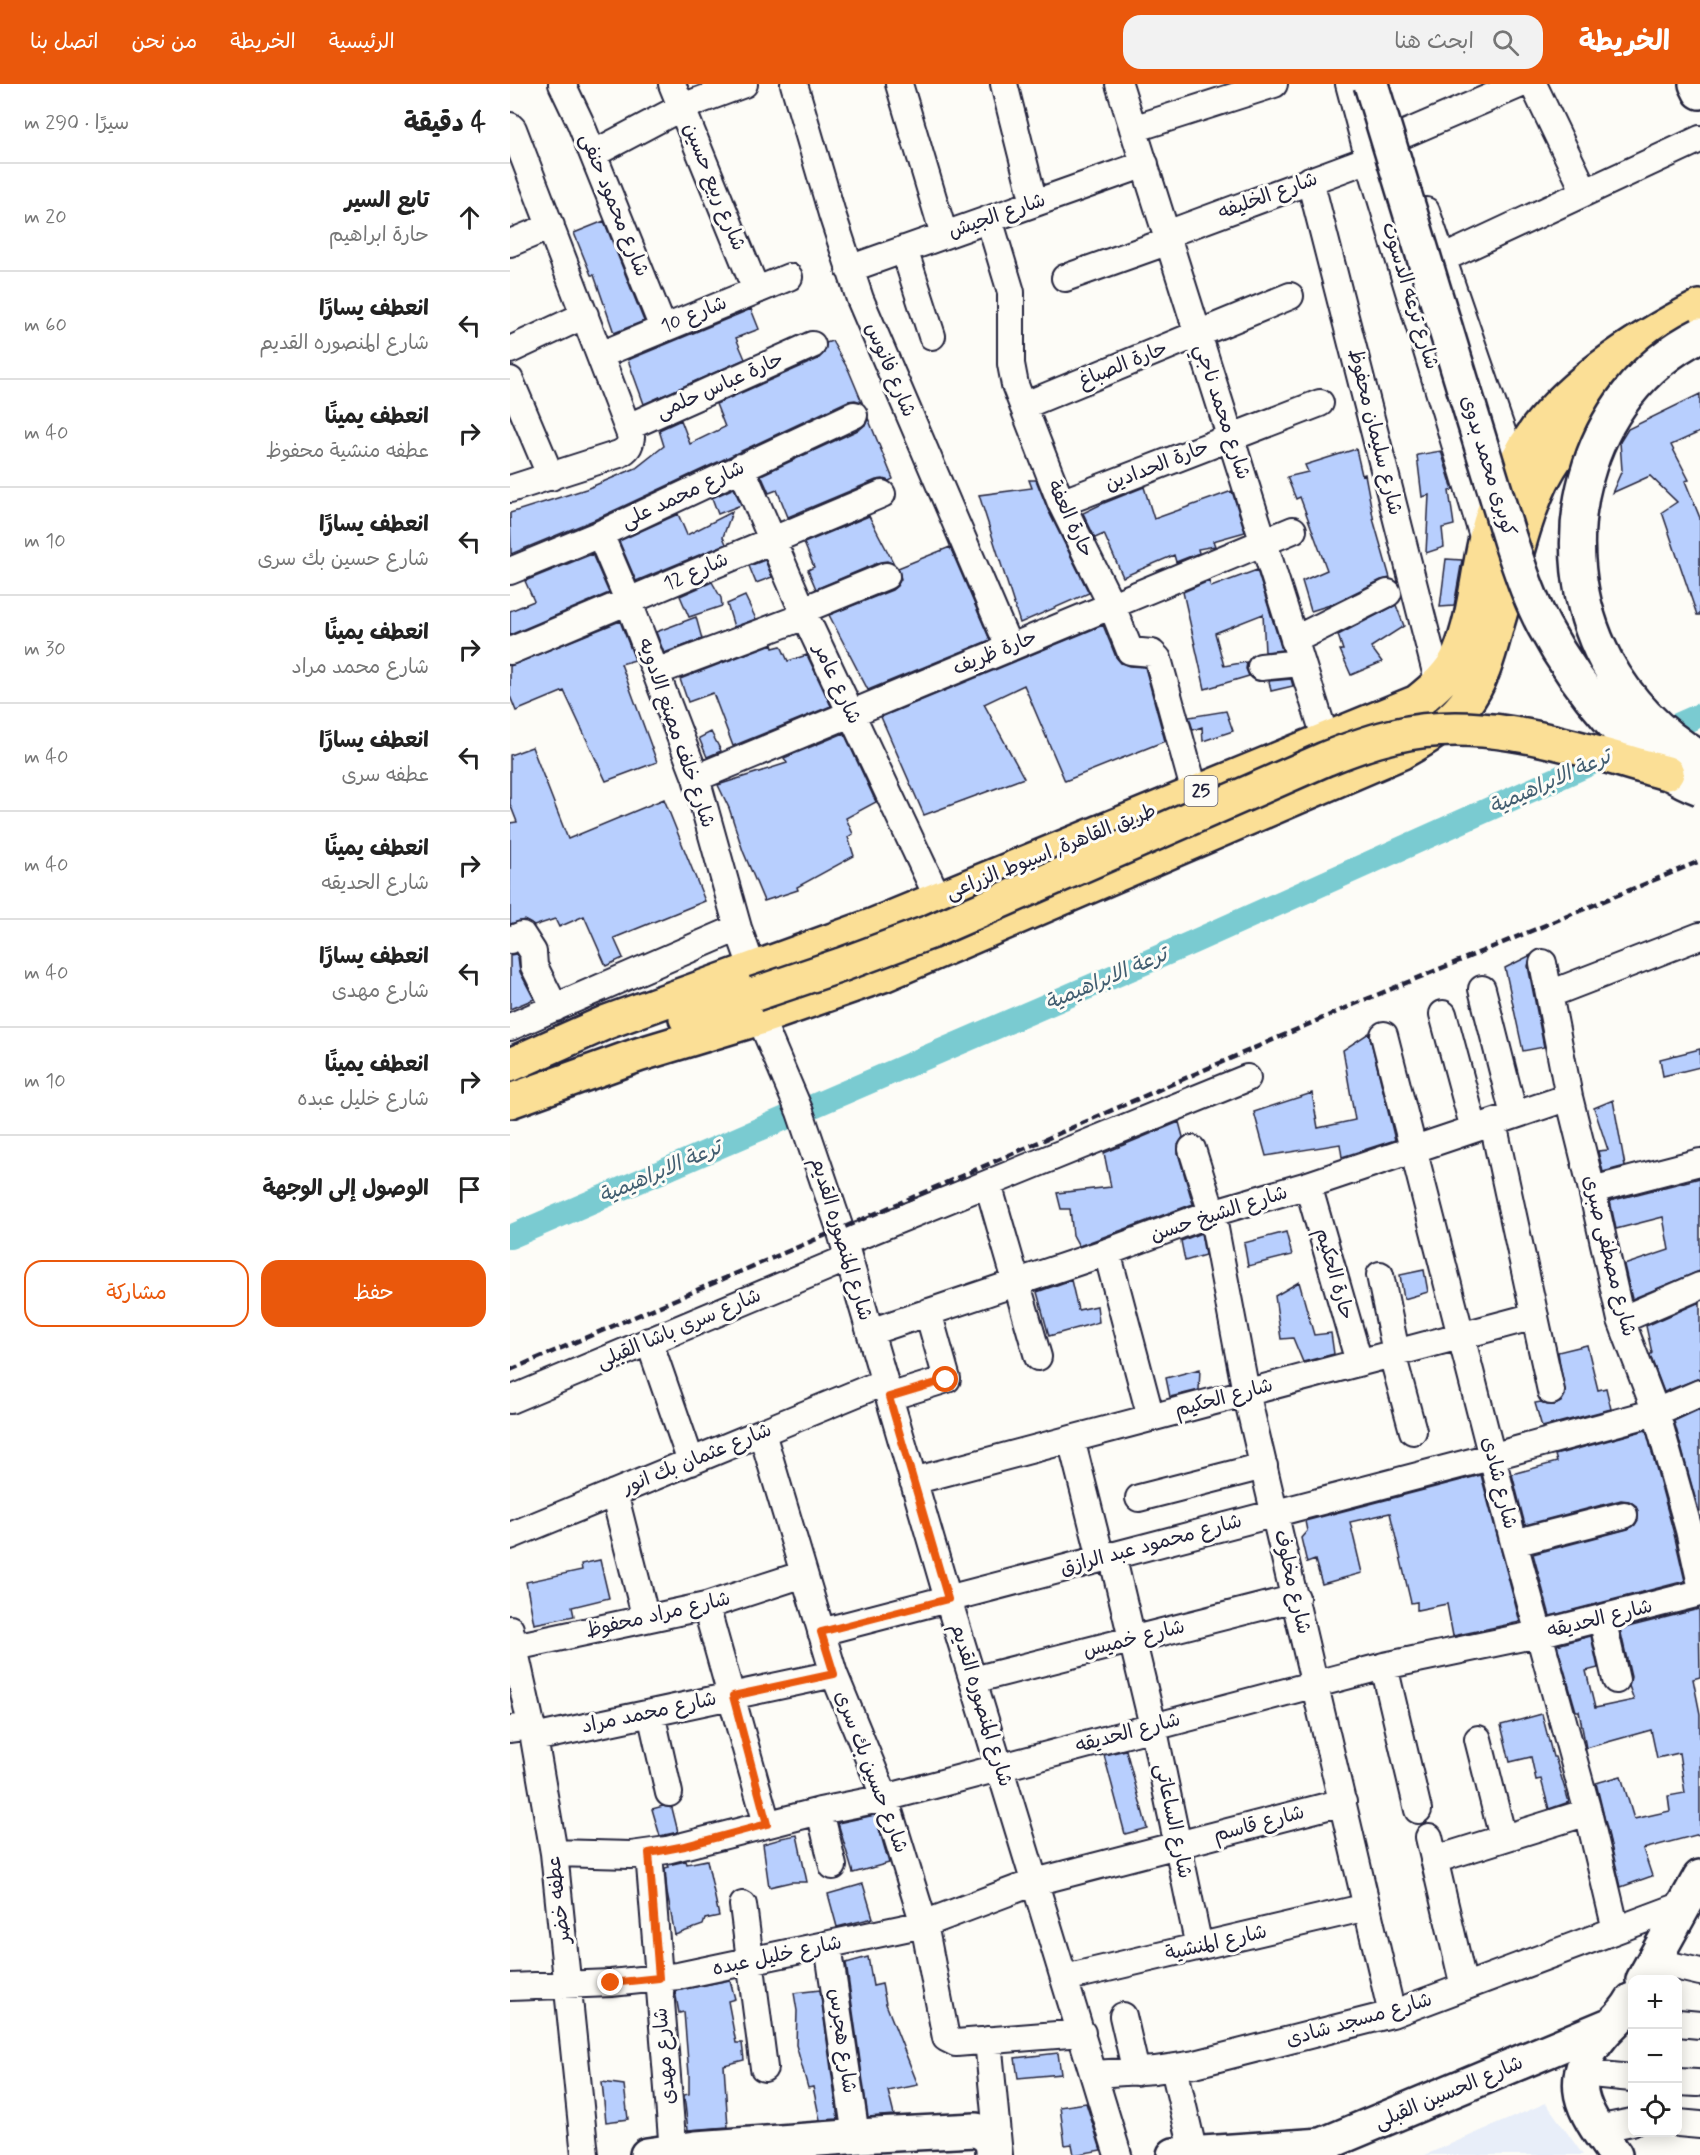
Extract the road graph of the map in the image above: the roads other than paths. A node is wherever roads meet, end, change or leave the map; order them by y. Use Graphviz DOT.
graph roads {
  1 [pos="562,84"];
  2 [pos="672,84"];
  3 [pos="744,84"];
  4 [pos="794,84"];
  5 [pos="899,84"];
  6 [pos="1004,84"];
  7 [pos="1119,84"];
  8 [pos="1274,84"];
  9 [pos="1348,84"];
  10 [pos="1371,84"];
  11 [pos="1383,84"];
  12 [pos="1521,84"];
  13 [pos="1533,84"];
  14 [pos="1696,84"];
  15 [pos="1228,91"];
  16 [pos="1700,92"];
  17 [pos="682,107"];
  18 [pos="510,126"];
  19 [pos="1133,129"];
  20 [pos="1400,136"];
  21 [pos="1700,139"];
  22 [pos="593,154"];
  23 [pos="1369,159"];
  24 [pos="1145,164"];
  25 [pos="1310,180"];
  26 [pos="1585,192"];
  27 [pos="1034,203"];
  28 [pos="989,219"];
  29 [pos="550,226"];
  30 [pos="944,235"];
  31 [pos="1168,238"];
  32 [pos="510,243"];
  33 [pos="904,249"];
  34 [pos="1442,259"];
  35 [pos="849,269"];
  36 [pos="789,277"];
  37 [pos="1065,278"];
  38 [pos="756,290"];
  39 [pos="1290,296"];
  40 [pos="1700,307"];
  41 [pos="585,315"];
  42 [pos="663,328"];
  43 [pos="1198,334"];
  44 [pos="1700,335"];
  45 [pos="932,336"];
  46 [pos="812,345"];
  47 [pos="510,350"];
  48 [pos="1700,350"];
  49 [pos="600,355"];
  50 [pos="510,380"];
  51 [pos="1605,384"];
  52 [pos="1320,403"];
  53 [pos="1023,406"];
  54 [pos="854,415"];
  55 [pos="628,426"];
  56 [pos="1230,437"];
  57 [pos="1514,466"];
  58 [pos="741,467"];
  59 [pos="551,477"];
  60 [pos="510,489"];
  61 [pos="882,494"];
  62 [pos="1061,503"];
  63 [pos="1293,530"];
  64 [pos="600,534"];
  65 [pos="773,540"];
  66 [pos="1263,541"];
  67 [pos="1485,543"];
  68 [pos="510,571"];
  69 [pos="886,576"];
  70 [pos="1388,593"];
  71 [pos="628,600"];
  72 [pos="1112,606"];
  73 [pos="804,613"];
  74 [pos="1009,647"];
  75 [pos="510,651"];
  76 [pos="1298,652"];
  77 [pos="1260,666"];
  78 [pos="656,672"];
  79 [pos="1439,684"];
  80 [pos="851,713"];
  81 [pos="1326,740"];
  82 [pos="1700,758"];
  83 [pos="1667,773"];
  84 [pos="696,778"];
  85 [pos="1700,788"];
  86 [pos="1195,793"];
  87 [pos="938,898"];
  88 [pos="738,928"];
  89 [pos="1700,936"];
  90 [pos="510,940"];
  91 [pos="1543,963"];
  92 [pos="1482,989"];
  93 [pos="756,994"];
  94 [pos="1550,994"];
  95 [pos="555,1008"];
  96 [pos="1443,1014"];
  97 [pos="510,1027"];
  98 [pos="1384,1035"];
  99 [pos="510,1065"];
  100 [pos="510,1073"];
  101 [pos="1247,1078"];
  102 [pos="1569,1097"];
  103 [pos="510,1101"];
  104 [pos="1493,1122"];
  105 [pos="1192,1149"];
  106 [pos="1412,1150"];
  107 [pos="1700,1162"];
  108 [pos="988,1184"];
  109 [pos="1308,1185"];
  110 [pos="1592,1190"];
  111 [pos="1212,1213"];
  112 [pos="846,1250"];
  113 [pos="1107,1252"];
  114 [pos="1380,1275"];
  115 [pos="1016,1283"];
  116 [pos="1700,1286"];
  117 [pos="928,1312"];
  118 [pos="1535,1316"];
  119 [pos="1621,1320"];
  120 [pos="870,1332"];
  121 [pos="1460,1336"];
  122 [pos="650,1341"];
  123 [pos="1394,1353"];
  124 [pos="1038,1357"];
  125 [pos="1359,1362"];
  126 [pos="887,1390"];
  127 [pos="1551,1391"];
  128 [pos="1246,1392"];
  129 [pos="1700,1393"];
  130 [pos="510,1400"];
  131 [pos="1656,1412"];
  132 [pos="1152,1418"];
  133 [pos="1413,1431"];
  134 [pos="762,1433"];
  135 [pos="1071,1439"];
  136 [pos="1494,1456"];
  137 [pos="691,1462"];
  138 [pos="1264,1466"];
  139 [pos="913,1481"];
  140 [pos="614,1493"];
  141 [pos="1139,1498"];
  142 [pos="1275,1513"];
  143 [pos="1624,1515"];
  144 [pos="1694,1528"];
  145 [pos="510,1536"];
  146 [pos="1514,1543"];
  147 [pos="1107,1557"];
  148 [pos="804,1574"];
  149 [pos="1700,1580"];
  150 [pos="1700,1593"];
  151 [pos="1296,1598"];
  152 [pos="948,1599"];
  153 [pos="706,1606"];
  154 [pos="1602,1618"];
  155 [pos="646,1619"];
  156 [pos="821,1632"];
  157 [pos="1538,1634"];
  158 [pos="1132,1640"];
  159 [pos="511,1642"];
  160 [pos="1384,1666"];
  161 [pos="834,1674"];
  162 [pos="973,1680"];
  163 [pos="1616,1680"];
  164 [pos="1316,1684"];
  165 [pos="733,1696"];
  166 [pos="651,1713"];
  167 [pos="1153,1726"];
  168 [pos="525,1731"];
  169 [pos="1478,1739"];
  170 [pos="999,1766"];
  171 [pos="669,1793"];
  172 [pos="885,1797"];
  173 [pos="1343,1802"];
  174 [pos="1418,1810"];
  175 [pos="820,1811"];
  176 [pos="1588,1812"];
  177 [pos="767,1824"];
  178 [pos="1503,1838"];
  179 [pos="1178,1845"];
  180 [pos="554,1853"];
  181 [pos="649,1853"];
  182 [pos="833,1866"];
  183 [pos="1700,1877"];
  184 [pos="1035,1882"];
  185 [pos="743,1905"];
  186 [pos="1683,1905"];
  187 [pos="1367,1907"];
  188 [pos="924,1924"];
  189 [pos="1616,1930"];
  190 [pos="828,1945"];
  191 [pos="1199,1947"];
  192 [pos="750,1961"];
  193 [pos="1648,1970"];
  194 [pos="1700,1972"];
  195 [pos="659,1978"];
  196 [pos="1065,1978"];
  197 [pos="568,1985"];
  198 [pos="510,1987"];
  199 [pos="1464,1987"];
  200 [pos="1625,2013"];
  201 [pos="1392,2014"];
  202 [pos="1123,2016"];
  203 [pos="1682,2023"];
  204 [pos="1700,2025"];
  205 [pos="1082,2033"];
  206 [pos="988,2040"];
  207 [pos="764,2068"];
  208 [pos="1174,2068"];
  209 [pos="1136,2072"];
  210 [pos="1581,2073"];
  211 [pos="1094,2074"];
  212 [pos="1628,2078"];
  213 [pos="1682,2123"];
  214 [pos="1628,2125"];
  215 [pos="1700,2125"];
  216 [pos="871,2142"];
  217 [pos="1606,2142"];
  218 [pos="1323,2150"];
  219 [pos="679,2152"];
  220 [pos="1203,2154"];
  221 [pos="585,2155"];
  222 [pos="993,2155"];
  223 [pos="999,2155"];
  224 [pos="1118,2155"];
  1 -- 22 [label="street, شارع محمود حنفى"];
  2 -- 17 [label="street, شارع ربيع حسين"];
  3 -- 17 [label="street"];
  4 -- 35 [label="street, شارع فانوس"];
  5 -- 30 [label="street"];
  6 -- 27 [label="street"];
  7 -- 19 [label="street, شارع محمد ناجي"];
  8 -- 15 [label="street"];
  9 -- 23 [label="street, شارع ترعه الدسوت"];
  10 -- 83 [label="main road, كوبرى محمد بدوى, bridge"];
  11 -- 20 [label="street"];
  12 -- 20 [label="street"];
  13 -- 26 [label="street"];
  14 -- 16 [label="main road"];
  15 -- 19 [label="street"];
  17 -- 22 [label="street"];
  17 -- 38 [label="street, شارع ربيع حسين"];
  18 -- 29 [label="street"];
  19 -- 24 [label="street, شارع محمد ناجي"];
  20 -- 34 [label="street"];
  21 -- 26 [label="street"];
  22 -- 42 [label="street, شارع محمود حنفى"];
  23 -- 25 [label="street, شارع الخليفه"];
  23 -- 67 [label="street, شارع ترعه الدسوت"];
  24 -- 27 [label="street, شارع الجيش"];
  24 -- 31 [label="street, شارع محمد ناجي"];
  25 -- 31 [label="street, شارع الخليفه"];
  25 -- 79 [label="street, شارع سليمان محفوظ"];
  26 -- 34 [label="street"];
  27 -- 28 [label="street, شارع الجيش"];
  28 -- 30 [label="street, شارع الجيش"];
  28 -- 53 [label="street, حارة العفة"];
  29 -- 32 [label="street"];
  29 -- 41 [label="street"];
  30 -- 33 [label="street, شارع الجيش"];
  31 -- 37 [label="street, شارع الخليفه"];
  31 -- 43 [label="street, شارع محمد ناجي"];
  33 -- 35 [label="street, شارع الجيش"];
  33 -- 45 [label="street"];
  34 -- 57 [label="street"];
  35 -- 74 [label="street, شارع فانوس"];
  36 -- 38 [label="street, شارع 10"];
  38 -- 42 [label="street, شارع 10"];
  39 -- 43 [label="street, حارة الصباغ"];
  40 -- 51 [label="highway, طريق القاهرة, اسيوط الزراعى / 25"];
  41 -- 47 [label="street"];
  41 -- 49 [label="street"];
  42 -- 49 [label="street, شارع 10"];
  43 -- 53 [label="street, حارة الصباغ"];
  43 -- 56 [label="street, شارع محمد ناجي"];
  44 -- 82 [label="main road, bridge"];
  46 -- 55 [label="street, حارة عباس حلمى"];
  48 -- 51 [label="highway, طريق القاهرة, اسيوط الزراعى / 25"];
  49 -- 55 [label="street"];
  50 -- 59 [label="street"];
  51 -- 57 [label="highway, طريق القاهرة, اسيوط الزراعى / 25"];
  51 -- 93 [label="highway, طريق القاهرة, اسيوط الزراعى / 25"];
  52 -- 56 [label="street, حارة الحدادين"];
  53 -- 62 [label="street, حارة العفة"];
  54 -- 58 [label="street, شارع محمد على"];
  55 -- 59 [label="street"];
  56 -- 62 [label="street, حارة الحدادين"];
  56 -- 66 [label="street, شارع محمد ناجي"];
  57 -- 67 [label="highway, طريق القاهرة, اسيوط الزراعى / 25"];
  58 -- 64 [label="street, شارع محمد على"];
  58 -- 65 [label="street, شارع عامر"];
  59 -- 60 [label="street"];
  61 -- 65 [label="street, شارع 12"];
  62 -- 72 [label="street, حارة العفة"];
  63 -- 66 [label="street, حارة ظريف"];
  64 -- 68 [label="street, شارع محمد على"];
  64 -- 71 [label="street, شارع خلف مصنع الادويه"];
  65 -- 71 [label="street, شارع 12"];
  65 -- 73 [label="street, شارع عامر"];
  66 -- 72 [label="street, حارة ظريف"];
  66 -- 76 [label="street, شارع محمد ناجي"];
  67 -- 79 [label="highway, طريق القاهرة, اسيوط الزراعى / 25"];
  69 -- 73 [label="street"];
  70 -- 76 [label="street"];
  71 -- 75 [label="street, شارع 12"];
  71 -- 78 [label="street, شارع خلف مصنع الادويه"];
  72 -- 74 [label="street, حارة ظريف"];
  72 -- 86 [label="street, حارة العفة"];
  73 -- 78 [label="street"];
  73 -- 80 [label="street, شارع عامر"];
  74 -- 80 [label="street, حارة ظريف"];
  76 -- 77 [label="street"];
  76 -- 81 [label="street, شارع محمد ناجي"];
  78 -- 84 [label="street, شارع خلف مصنع الادويه"];
  79 -- 81 [label="highway, طريق القاهرة, اسيوط الزراعى / 25"];
  80 -- 84 [label="street, حارة ظريف"];
  80 -- 87 [label="street, شارع عامر"];
  81 -- 86 [label="highway, طريق القاهرة, اسيوط الزراعى / 25"];
  83 -- 85 [label="main road, كوبرى محمد بدوى, bridge"];
  83 -- 93 [label="highway, bridge"];
  84 -- 88 [label="street, شارع خلف مصنع الادويه"];
  86 -- 87 [label="highway, طريق القاهرة, اسيوط الزراعى / 25"];
  87 -- 93 [label="highway, طريق القاهرة, اسيوط الزراعى / 25"];
  88 -- 93 [label="street, شارع خلف مصنع الادويه"];
  88 -- 95 [label="street"];
  89 -- 94 [label="street"];
  90 -- 95 [label="street"];
  91 -- 94 [label="street, شارع مصطفى صبرى"];
  92 -- 104 [label="street"];
  93 -- 99 [label="highway, طريق القاهرة, اسيوط الزراعى / 25"];
  93 -- 100 [label="highway"];
  93 -- 103 [label="highway, طريق القاهرة, اسيوط الزراعى / 25"];
  93 -- 112 [label="street, شارع المنصوره القديم"];
  94 -- 102 [label="street, شارع مصطفى صبرى"];
  95 -- 97 [label="street"];
  96 -- 104 [label="street"];
  98 -- 106 [label="street, شارع شادى"];
  101 -- 108 [label="street, شارع سرى باشا القبلى"];
  102 -- 104 [label="street, شارع الشيخ حسن"];
  102 -- 110 [label="street, شارع مصطفى صبرى"];
  104 -- 106 [label="street, شارع الشيخ حسن"];
  104 -- 118 [label="street"];
  105 -- 111 [label="street, شارع مخلوف"];
  106 -- 109 [label="street, شارع الشيخ حسن"];
  106 -- 121 [label="street, شارع شادى"];
  107 -- 110 [label="street"];
  108 -- 112 [label="street, شارع سرى باشا القبلى"];
  108 -- 115 [label="street"];
  109 -- 111 [label="street, شارع الشيخ حسن"];
  109 -- 125 [label="street, حارة الحكيم"];
  110 -- 119 [label="street, شارع مصطفى صبرى"];
  111 -- 113 [label="street, شارع الشيخ حسن"];
  111 -- 128 [label="street, شارع مخلوف"];
  112 -- 120 [label="street, شارع المنصوره القديم"];
  112 -- 122 [label="street, شارع سرى باشا القبلى"];
  113 -- 115 [label="street, شارع الشيخ حسن"];
  113 -- 132 [label="street"];
  114 -- 123 [label="street"];
  115 -- 117 [label="street, شارع الشيخ حسن"];
  115 -- 124 [label="street"];
  116 -- 119 [label="street"];
  117 -- 120 [label="street, شارع الشيخ حسن"];
  117 -- 126 [label="street, شارع عثمان بك انور"];
  118 -- 121 [label="street, شارع الحكيم"];
  118 -- 127 [label="street"];
  119 -- 131 [label="street, شارع مصطفى صبرى"];
  120 -- 126 [label="street, شارع المنصوره القديم"];
  121 -- 123 [label="street, شارع الحكيم"];
  121 -- 136 [label="street, شارع شادى"];
  122 -- 130 [label="street, شارع سرى باشا القبلى"];
  122 -- 137 [label="street"];
  123 -- 125 [label="street, شارع الحكيم"];
  123 -- 133 [label="street"];
  125 -- 128 [label="street, شارع الحكيم"];
  126 -- 134 [label="street, شارع عثمان بك انور"];
  126 -- 139 [label="street, شارع المنصوره القديم"];
  128 -- 132 [label="street, شارع الحكيم"];
  128 -- 138 [label="street, شارع مخلوف"];
  129 -- 131 [label="street, شارع محمود عبد الرازق"];
  131 -- 136 [label="street, شارع محمود عبد الرازق"];
  131 -- 144 [label="street, شارع مصطفى صبرى"];
  132 -- 135 [label="street, شارع الحكيم"];
  134 -- 137 [label="street, شارع عثمان بك انور"];
  134 -- 148 [label="street, شارع حسين بك سرى"];
  135 -- 139 [label="street, شارع الحكيم"];
  135 -- 147 [label="street, شارع الساعاتى"];
  136 -- 142 [label="street, شارع محمود عبد الرازق"];
  136 -- 146 [label="street, شارع شادى"];
  137 -- 140 [label="street, شارع عثمان بك انور"];
  138 -- 141 [label="street"];
  138 -- 142 [label="street, شارع مخلوف"];
  139 -- 152 [label="street, شارع المنصوره القديم"];
  140 -- 145 [label="street, شارع عثمان بك انور"];
  140 -- 155 [label="street"];
  142 -- 147 [label="street, شارع محمود عبد الرازق"];
  142 -- 151 [label="street, شارع مخلوف"];
  143 -- 146 [label="street"];
  144 -- 149 [label="street, شارع مصطفى صبرى"];
  146 -- 157 [label="street, شارع شادى"];
  147 -- 152 [label="street, شارع محمود عبد الرازق"];
  147 -- 158 [label="street, شارع الساعاتى"];
  148 -- 153 [label="street, شارع مراد محفوظ"];
  148 -- 156 [label="street, شارع حسين بك سرى"];
  150 -- 154 [label="street, شارع الحديقه"];
  151 -- 158 [label="street, شارع خميس"];
  151 -- 164 [label="street, شارع مخلوف"];
  152 -- 156 [label="street, شارع محمود عبد الرازق"];
  152 -- 162 [label="street, شارع المنصوره القديم"];
  153 -- 155 [label="street, شارع مراد محفوظ"];
  153 -- 165 [label="street"];
  154 -- 157 [label="street, شارع الحديقه"];
  154 -- 163 [label="street"];
  155 -- 159 [label="street, شارع مراد محفوظ"];
  156 -- 161 [label="street, شارع حسين بك سرى"];
  157 -- 160 [label="street, شارع الحديقه"];
  157 -- 176 [label="street, شارع شادى"];
  158 -- 162 [label="street, شارع خميس"];
  158 -- 167 [label="street, شارع الساعاتى"];
  159 -- 168 [label="street, عطفه خضر"];
  160 -- 164 [label="street, شارع الحديقه"];
  160 -- 174 [label="street"];
  161 -- 165 [label="street, شارع محمد مراد"];
  161 -- 172 [label="street, شارع حسين بك سرى"];
  162 -- 170 [label="street, شارع المنصوره القديم"];
  164 -- 167 [label="street, شارع الحديقه"];
  164 -- 173 [label="street, شارع مخلوف"];
  165 -- 166 [label="street, شارع محمد مراد"];
  165 -- 177 [label="street"];
  166 -- 168 [label="street, شارع محمد مراد"];
  166 -- 171 [label="street"];
  167 -- 170 [label="street, شارع الحديقه"];
  167 -- 179 [label="street, شارع الساعاتى"];
  168 -- 180 [label="street, عطفه خضر"];
  169 -- 178 [label="street"];
  170 -- 172 [label="street, شارع الحديقه"];
  170 -- 184 [label="street, شارع المنصوره القديم"];
  172 -- 175 [label="street, شارع الحديقه"];
  172 -- 188 [label="street, شارع حسين بك سرى"];
  173 -- 179 [label="street, شارع قاسم"];
  173 -- 187 [label="street, شارع مخلوف"];
  175 -- 177 [label="street, شارع الحديقه"];
  175 -- 182 [label="street"];
  176 -- 178 [label="street"];
  176 -- 189 [label="street, شارع شادى"];
  177 -- 181 [label="street, شارع الحديقه"];
  178 -- 199 [label="street"];
  179 -- 184 [label="street, شارع قاسم"];
  179 -- 191 [label="street, شارع الساعاتى"];
  180 -- 181 [label="street, شارع الحديقه"];
  180 -- 197 [label="street, عطفه خضر"];
  181 -- 195 [label="street, شارع مهدى"];
  183 -- 186 [label="main road"];
  184 -- 188 [label="street, شارع خليل عبده"];
  184 -- 196 [label="street, شارع المنصوره القديم"];
  185 -- 192 [label="street"];
  186 -- 189 [label="street, شارع مسجد شادى"];
  186 -- 193 [label="main road"];
  187 -- 191 [label="street, شارع المنشية"];
  187 -- 201 [label="street, شارع مخلوف"];
  188 -- 190 [label="street, شارع خليل عبده"];
  188 -- 206 [label="street, شارع حسين بك سرى"];
  189 -- 199 [label="street, شارع مسجد شادى"];
  190 -- 192 [label="street, شارع خليل عبده"];
  190 -- 216 [label="street, شارع هجرس"];
  191 -- 196 [label="street, شارع المنشية"];
  192 -- 195 [label="street, شارع خليل عبده"];
  192 -- 207 [label="street"];
  193 -- 194 [label="street"];
  195 -- 197 [label="street, شارع خليل عبده"];
  195 -- 219 [label="street, شارع مهدى"];
  196 -- 205 [label="street, شارع المنصوره القديم"];
  197 -- 198 [label="street, شارع خليل عبده"];
  197 -- 221 [label="street, عطفه خضر"];
  199 -- 201 [label="street, شارع مسجد شادى"];
  200 -- 210 [label="main road"];
  200 -- 218 [label="main road, شارع الحسين القبلى"];
  201 -- 208 [label="street, شارع مسجد شادى"];
  202 -- 209 [label="street"];
  203 -- 204 [label="street"];
  205 -- 206 [label="street"];
  205 -- 211 [label="street, شارع المنصوره القديم"];
  206 -- 223 [label="street"];
  208 -- 209 [label="street, شارع مسجد شادى"];
  208 -- 220 [label="street"];
  209 -- 211 [label="street, شارع مسجد شادى"];
  210 -- 212 [label="street"];
  210 -- 217 [label="main road"];
  211 -- 224 [label="street, شارع المنصوره القديم"];
  213 -- 215 [label="street"];
  214 -- 217 [label="street"];
  216 -- 219 [label="main road"];
  216 -- 222 [label="main road"];
  218 -- 220 [label="main road, شارع الحسين القبلى"];
}
